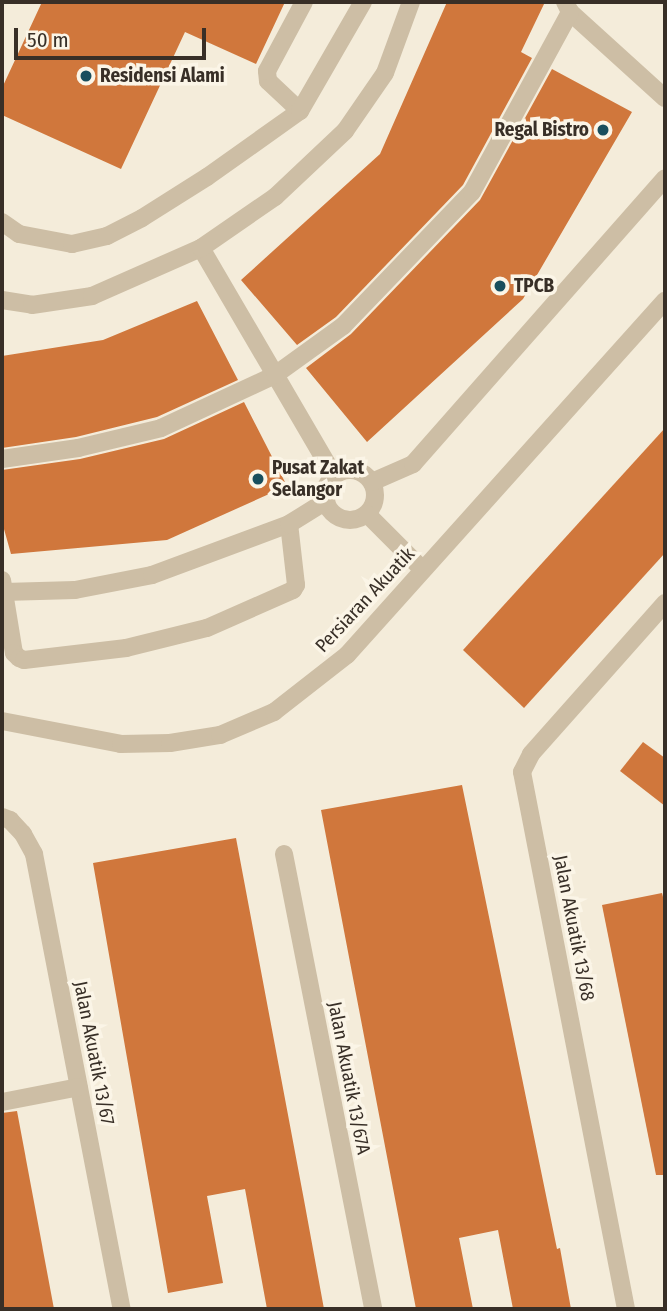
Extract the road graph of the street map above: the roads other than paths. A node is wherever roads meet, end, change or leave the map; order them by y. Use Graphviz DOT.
graph roads {
  1 [pos="304,2"];
  2 [pos="363,2"];
  3 [pos="411,2"];
  4 [pos="568,7"];
  5 [pos="665,98"];
  6 [pos="300,111"];
  7 [pos="665,178"];
  8 [pos="2,222"];
  9 [pos="201,248"];
  10 [pos="2,300"];
  11 [pos="665,301"];
  12 [pos="275,375"];
  13 [pos="2,459"];
  14 [pos="334,476"];
  15 [pos="372,482"];
  16 [pos="326,500"];
  17 [pos="366,514"];
  18 [pos="289,524"];
  19 [pos="423,570"];
  20 [pos="3,586"];
  21 [pos="665,603"];
  22 [pos="2,721"];
  23 [pos="2,817"];
  24 [pos="284,854"];
  25 [pos="79,1087"];
  26 [pos="2,1102"];
  27 [pos="122,1309"];
  28 [pos="373,1309"];
  29 [pos="625,1309"];
  1 -- 6 [label="street"];
  2 -- 6 [label="street"];
  3 -- 9 [label="street"];
  4 -- 5 [label="street"];
  4 -- 12 [label="street"];
  6 -- 8 [label="street"];
  7 -- 15 [label="street"];
  9 -- 10 [label="street"];
  9 -- 12 [label="street"];
  11 -- 19 [label="street, Persiaran Akuatik"];
  12 -- 13 [label="street"];
  12 -- 14 [label="street"];
  14 -- 15 [label="street"];
  14 -- 16 [label="street"];
  15 -- 17 [label="street"];
  16 -- 17 [label="street"];
  16 -- 18 [label="street"];
  17 -- 19 [label="street"];
  18 -- 20 [label="street"];
  18 -- 20 [label="street"];
  19 -- 22 [label="street, Persiaran Akuatik"];
  21 -- 29 [label="street, Jalan Akuatik 13/68"];
  23 -- 25 [label="street, Jalan Akuatik 13/67"];
  24 -- 28 [label="street, Jalan Akuatik 13/67A"];
  25 -- 26 [label="street"];
  25 -- 27 [label="street, Jalan Akuatik 13/67"];
}
